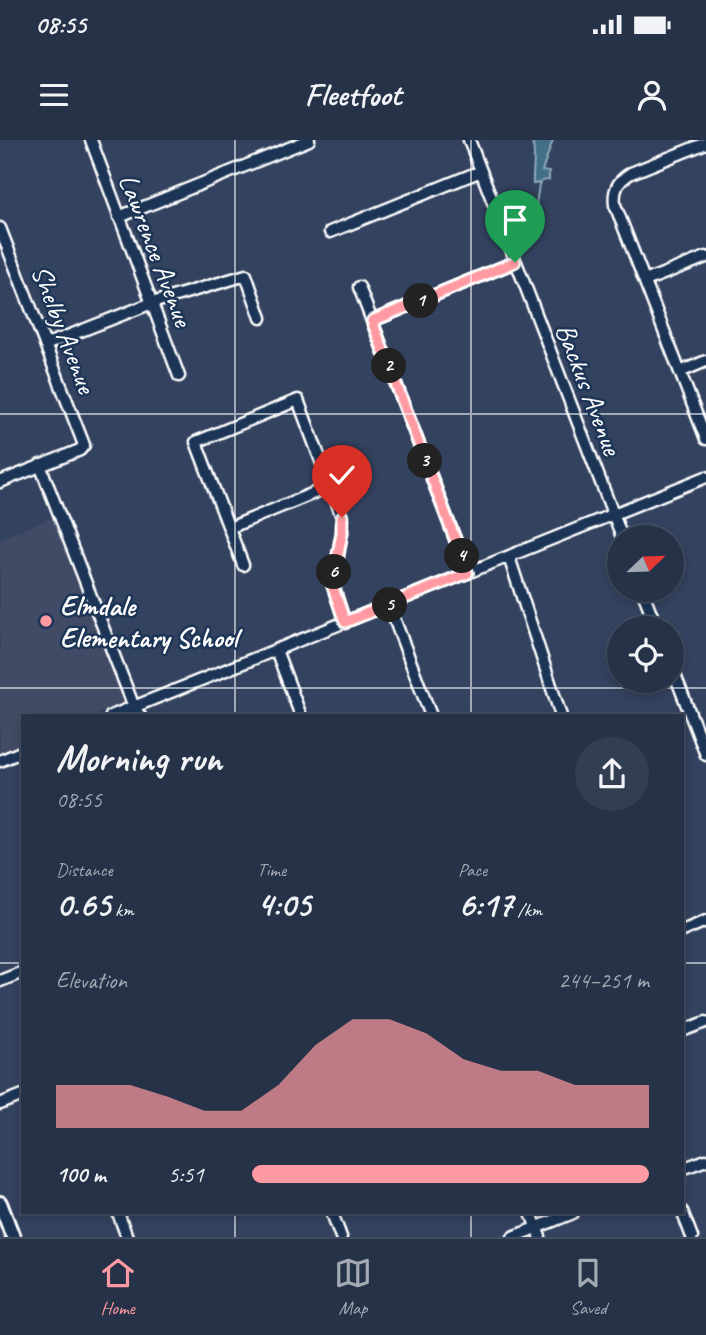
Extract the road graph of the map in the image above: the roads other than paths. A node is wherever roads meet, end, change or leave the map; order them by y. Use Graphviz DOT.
graph roads {
  1 [pos="90,140"];
  2 [pos="309,140"];
  3 [pos="469,140"];
  4 [pos="706,143"];
  5 [pos="481,171"];
  6 [pos="120,217"];
  7 [pos="0,228"];
  8 [pos="330,232"];
  9 [pos="706,257"];
  10 [pos="515,262"];
  11 [pos="645,281"];
  12 [pos="359,287"];
  13 [pos="152,303"];
  14 [pos="261,318"];
  15 [pos="372,321"];
  16 [pos="45,345"];
  17 [pos="706,361"];
  18 [pos="680,372"];
  19 [pos="179,376"];
  20 [pos="706,439"];
  21 [pos="40,466"];
  22 [pos="706,477"];
  23 [pos="0,482"];
  24 [pos="331,486"];
  25 [pos="613,514"];
  26 [pos="617,525"];
  27 [pos="229,528"];
  28 [pos="509,556"];
  29 [pos="243,565"];
  30 [pos="468,573"];
  31 [pos="389,605"];
  32 [pos="345,622"];
  33 [pos="276,650"];
  34 [pos="682,693"];
  35 [pos="137,711"];
  36 [pos="300,714"];
  37 [pos="430,714"];
  38 [pos="560,714"];
  39 [pos="21,752"];
  40 [pos="706,754"];
  41 [pos="0,761"];
  42 [pos="706,922"];
  43 [pos="684,930"];
  44 [pos="21,973"];
  45 [pos="0,981"];
  46 [pos="706,1021"];
  47 [pos="684,1030"];
  48 [pos="21,1096"];
  49 [pos="0,1104"];
  50 [pos="706,1160"];
  51 [pos="684,1168"];
  52 [pos="1,1208"];
  53 [pos="118,1214"];
  54 [pos="332,1214"];
  55 [pos="531,1214"];
  56 [pos="571,1214"];
  57 [pos="683,1214"];
  58 [pos="539,1232"];
  59 [pos="13,1237"];
  60 [pos="127,1237"];
  61 [pos="341,1237"];
  62 [pos="513,1237"];
  63 [pos="692,1237"];
  1 -- 6 [label="street, Lawrence Avenue"];
  2 -- 6 [label="street"];
  3 -- 5 [label="street, Backus Avenue"];
  4 -- 11 [label="street"];
  5 -- 8 [label="street"];
  5 -- 10 [label="street, Backus Avenue"];
  6 -- 13 [label="street, Lawrence Avenue"];
  7 -- 16 [label="street, Shelby Avenue"];
  9 -- 11 [label="street"];
  10 -- 15 [label="street"];
  10 -- 25 [label="street, Backus Avenue"];
  11 -- 18 [label="street"];
  12 -- 15 [label="street"];
  13 -- 14 [label="street"];
  13 -- 16 [label="street"];
  13 -- 19 [label="street, Lawrence Avenue"];
  15 -- 30 [label="street"];
  16 -- 21 [label="street, Shelby Avenue"];
  17 -- 18 [label="street"];
  18 -- 20 [label="street"];
  21 -- 23 [label="street"];
  21 -- 35 [label="street"];
  22 -- 25 [label="street"];
  24 -- 27 [label="street"];
  24 -- 27 [label="street"];
  24 -- 32 [label="street"];
  25 -- 26 [label="street, Backus Avenue"];
  25 -- 28 [label="street"];
  27 -- 29 [label="street"];
  28 -- 30 [label="street"];
  28 -- 38 [label="street"];
  30 -- 31 [label="street"];
  31 -- 32 [label="street"];
  31 -- 37 [label="street"];
  32 -- 33 [label="street"];
  33 -- 35 [label="street"];
  33 -- 36 [label="street"];
  34 -- 40 [label="street"];
  39 -- 41 [label="street"];
  42 -- 43 [label="street"];
  44 -- 45 [label="street"];
  46 -- 47 [label="street"];
  48 -- 49 [label="street"];
  50 -- 51 [label="street"];
  52 -- 59 [label="main road"];
  53 -- 60 [label="street"];
  54 -- 61 [label="street"];
  55 -- 58 [label="street"];
  56 -- 58 [label="street"];
  57 -- 63 [label="street"];
  58 -- 62 [label="street"];
}
